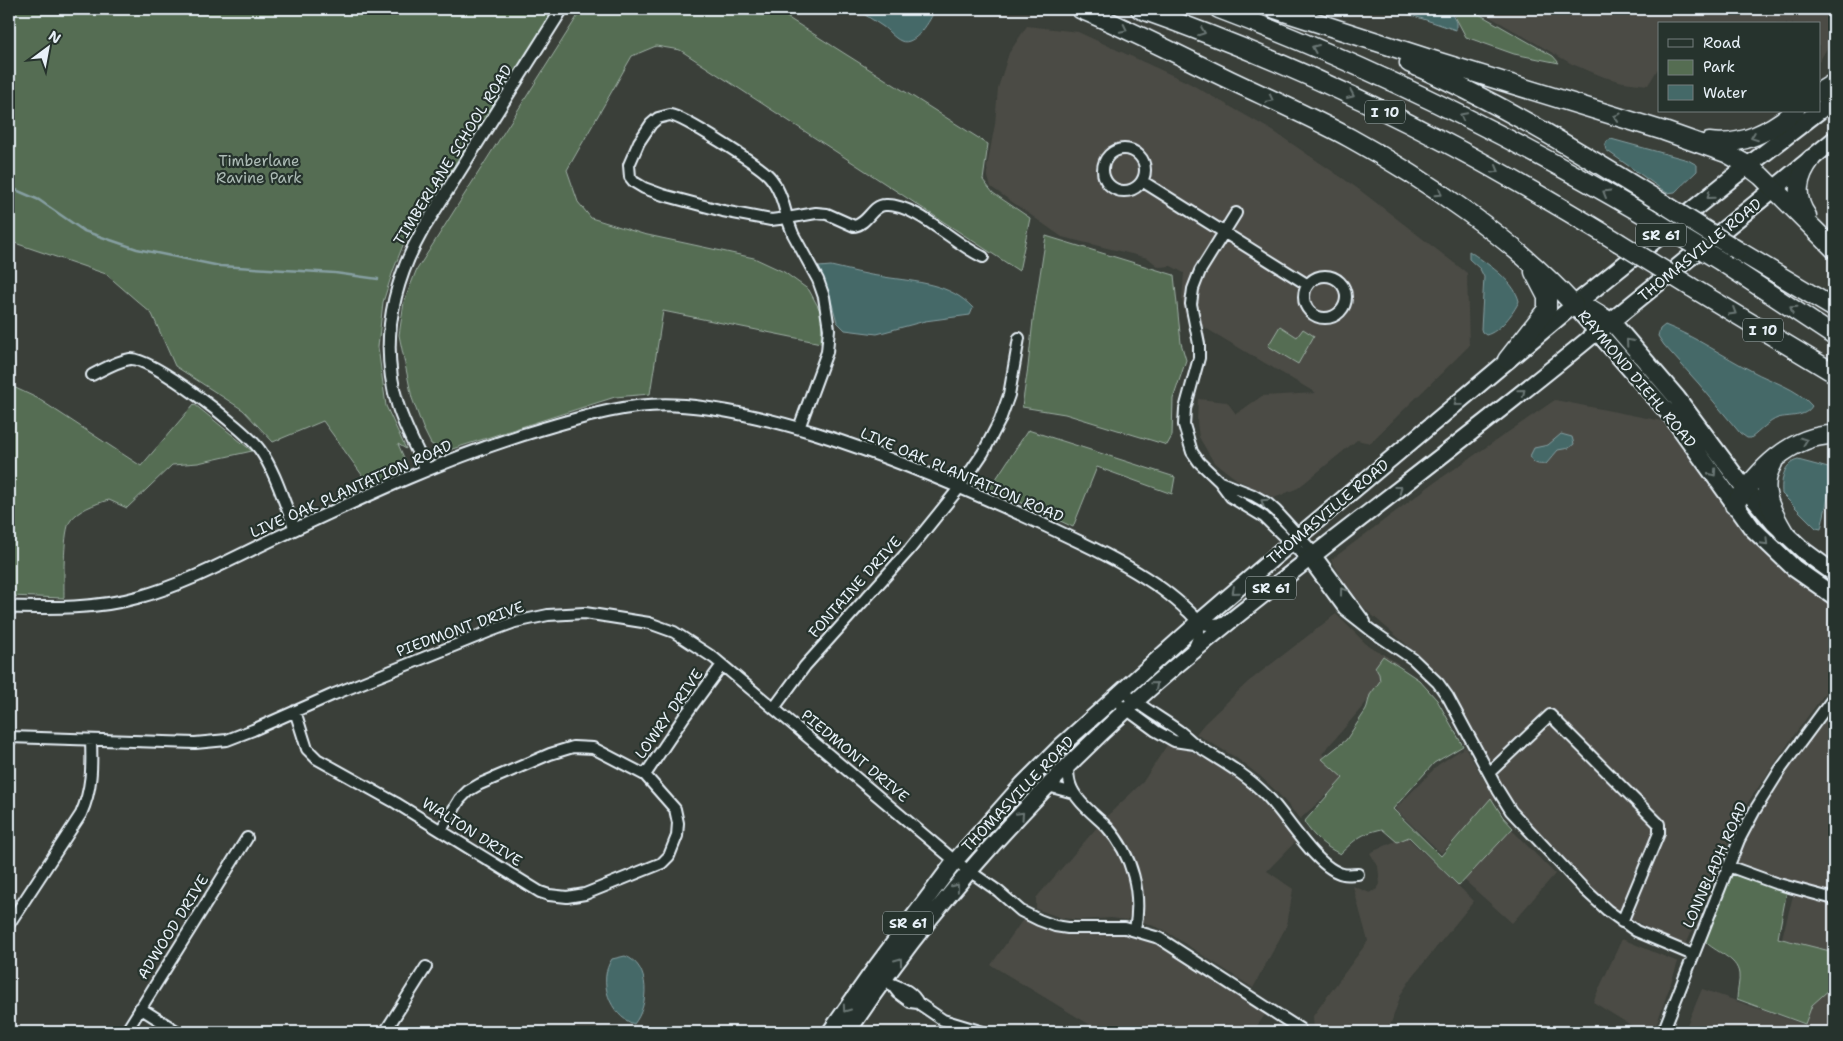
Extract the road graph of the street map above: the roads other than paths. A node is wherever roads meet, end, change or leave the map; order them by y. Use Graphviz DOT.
graph roads {
  1 [pos="562,9"];
  2 [pos="1080,9"];
  3 [pos="1140,9"];
  4 [pos="1219,9"];
  5 [pos="1275,9"];
  6 [pos="1298,17"];
  7 [pos="1834,83"];
  8 [pos="1820,91"];
  9 [pos="1834,100"];
  10 [pos="1820,110"];
  11 [pos="1794,112"];
  12 [pos="1818,112"];
  13 [pos="1664,131"];
  14 [pos="1834,140"];
  15 [pos="1811,159"];
  16 [pos="1748,166"];
  17 [pos="1142,181"];
  18 [pos="1775,189"];
  19 [pos="1236,213"];
  20 [pos="788,218"];
  21 [pos="1224,232"];
  22 [pos="1834,249"];
  23 [pos="983,257"];
  24 [pos="1528,261"];
  25 [pos="1308,285"];
  26 [pos="1574,305"];
  27 [pos="1834,308"];
  28 [pos="1605,326"];
  29 [pos="1834,336"];
  30 [pos="1019,338"];
  31 [pos="1507,360"];
  32 [pos="1834,373"];
  33 [pos="92,375"];
  34 [pos="799,428"];
  35 [pos="1834,435"];
  36 [pos="1778,456"];
  37 [pos="426,469"];
  38 [pos="960,487"];
  39 [pos="1745,489"];
  40 [pos="1734,504"];
  41 [pos="295,529"];
  42 [pos="1785,534"];
  43 [pos="1294,539"];
  44 [pos="1311,557"];
  45 [pos="1834,573"];
  46 [pos="1834,596"];
  47 [pos="9,607"];
  48 [pos="1199,622"];
  49 [pos="1228,623"];
  50 [pos="1193,652"];
  51 [pos="722,665"];
  52 [pos="1119,694"];
  53 [pos="1834,697"];
  54 [pos="1131,706"];
  55 [pos="774,708"];
  56 [pos="295,711"];
  57 [pos="9,737"];
  58 [pos="91,740"];
  59 [pos="1068,765"];
  60 [pos="1034,773"];
  61 [pos="1489,773"];
  62 [pos="645,775"];
  63 [pos="1048,786"];
  64 [pos="1074,793"];
  65 [pos="441,830"];
  66 [pos="247,838"];
  67 [pos="666,858"];
  68 [pos="955,861"];
  69 [pos="1728,866"];
  70 [pos="970,870"];
  71 [pos="1358,874"];
  72 [pos="1834,899"];
  73 [pos="1622,922"];
  74 [pos="9,924"];
  75 [pos="1135,930"];
  76 [pos="1693,955"];
  77 [pos="426,967"];
  78 [pos="883,978"];
  79 [pos="140,1008"];
  80 [pos="1300,1029"];
  81 [pos="126,1032"];
  82 [pos="178,1032"];
  83 [pos="384,1032"];
  84 [pos="830,1032"];
  85 [pos="848,1032"];
  86 [pos="983,1032"];
  87 [pos="1663,1032"];
  1 -- 37 [label="street, TIMBERLANE SCHOOL ROAD"];
  2 -- 24 [label="highway, one-way"];
  3 -- 32 [label="highway, I 10, one-way, bridge"];
  29 -- 4 [label="highway, I 10, one-way, bridge"];
  5 -- 6 [label="highway"];
  13 -- 6 [label="highway, one-way"];
  6 -- 27 [label="highway, bridge"];
  7 -- 8 [label="highway"];
  9 -- 10 [label="highway, THOMASVILLE ROAD / SR 61"];
  11 -- 13 [label="highway, one-way"];
  12 -- 16 [label="highway, THOMASVILLE ROAD / SR 61"];
  13 -- 16 [label="highway"];
  14 -- 15 [label="highway, THOMASVILLE ROAD / SR 61"];
  15 -- 18 [label="highway, THOMASVILLE ROAD / SR 61"];
  15 -- 22 [label="highway"];
  16 -- 18 [label="highway"];
  16 -- 26 [label="highway, THOMASVILLE ROAD / SR 61, one-way"];
  17 -- 17 [label="street"];
  17 -- 21 [label="street"];
  18 -- 22 [label="highway"];
  18 -- 28 [label="highway, THOMASVILLE ROAD / SR 61"];
  19 -- 21 [label="street"];
  20 -- 20 [label="street"];
  20 -- 23 [label="street"];
  20 -- 34 [label="street"];
  21 -- 25 [label="street"];
  21 -- 43 [label="street"];
  24 -- 26 [label="highway"];
  24 -- 31 [label="highway"];
  25 -- 25 [label="street"];
  26 -- 28 [label="highway, RAYMOND DIEHL ROAD"];
  26 -- 31 [label="main road, THOMASVILLE ROAD / SR 61"];
  39 -- 28 [label="highway, RAYMOND DIEHL ROAD, one-way"];
  28 -- 40 [label="highway, RAYMOND DIEHL ROAD, one-way"];
  44 -- 28 [label="main road, THOMASVILLE ROAD / SR 61, one-way"];
  30 -- 38 [label="street, FONTAINE DRIVE"];
  31 -- 43 [label="main road, THOMASVILLE ROAD / SR 61, one-way"];
  33 -- 41 [label="street"];
  34 -- 37 [label="street, LIVE OAK PLANTATION ROAD"];
  34 -- 38 [label="street, LIVE OAK PLANTATION ROAD"];
  36 -- 35 [label="highway, one-way"];
  36 -- 39 [label="highway"];
  36 -- 42 [label="highway"];
  37 -- 41 [label="street, LIVE OAK PLANTATION ROAD"];
  38 -- 48 [label="street, LIVE OAK PLANTATION ROAD"];
  38 -- 55 [label="street, FONTAINE DRIVE"];
  39 -- 40 [label="highway"];
  39 -- 42 [label="highway, RAYMOND DIEHL ROAD"];
  40 -- 46 [label="highway, RAYMOND DIEHL ROAD, one-way"];
  41 -- 47 [label="street, LIVE OAK PLANTATION ROAD"];
  42 -- 45 [label="highway, RAYMOND DIEHL ROAD"];
  43 -- 44 [label="street"];
  43 -- 48 [label="main road, THOMASVILLE ROAD / SR 61, one-way"];
  44 -- 49 [label="main road, THOMASVILLE ROAD / SR 61"];
  44 -- 61 [label="street"];
  48 -- 49 [label="street"];
  48 -- 50 [label="street"];
  48 -- 52 [label="main road, THOMASVILLE ROAD / SR 61"];
  49 -- 50 [label="main road, THOMASVILLE ROAD / SR 61"];
  54 -- 50 [label="main road, THOMASVILLE ROAD / SR 61, one-way"];
  51 -- 55 [label="street, PIEDMONT DRIVE"];
  51 -- 56 [label="street, PIEDMONT DRIVE"];
  51 -- 62 [label="street, LOWRY DRIVE"];
  52 -- 54 [label="street"];
  52 -- 60 [label="main road, THOMASVILLE ROAD / SR 61"];
  53 -- 69 [label="street, LONNBLADH ROAD"];
  54 -- 59 [label="main road, THOMASVILLE ROAD / SR 61"];
  54 -- 71 [label="street"];
  55 -- 68 [label="street, PIEDMONT DRIVE"];
  56 -- 58 [label="street, PIEDMONT DRIVE"];
  56 -- 65 [label="street, WALTON DRIVE"];
  57 -- 58 [label="street, PIEDMONT DRIVE"];
  58 -- 74 [label="street"];
  59 -- 63 [label="main road, THOMASVILLE ROAD / SR 61"];
  59 -- 64 [label="street"];
  60 -- 63 [label="main road"];
  60 -- 68 [label="main road, THOMASVILLE ROAD / SR 61"];
  61 -- 73 [label="street"];
  61 -- 73 [label="street"];
  62 -- 65 [label="street"];
  62 -- 67 [label="street, LOWRY DRIVE"];
  63 -- 64 [label="street"];
  70 -- 63 [label="main road, THOMASVILLE ROAD / SR 61, one-way"];
  64 -- 75 [label="street"];
  65 -- 67 [label="street, WALTON DRIVE"];
  66 -- 79 [label="street, ADWOOD DRIVE"];
  68 -- 70 [label="street, PIEDMONT DRIVE"];
  68 -- 78 [label="main road, THOMASVILLE ROAD / SR 61"];
  69 -- 72 [label="street"];
  69 -- 76 [label="street, LONNBLADH ROAD"];
  70 -- 75 [label="street, PIEDMONT DRIVE"];
  78 -- 70 [label="main road, THOMASVILLE ROAD / SR 61, one-way"];
  73 -- 76 [label="street"];
  75 -- 80 [label="street, PIEDMONT DRIVE"];
  76 -- 87 [label="street, LONNBLADH ROAD"];
  77 -- 83 [label="street"];
  78 -- 84 [label="main road, THOMASVILLE ROAD / SR 61, one-way"];
  78 -- 85 [label="main road, THOMASVILLE ROAD / SR 61"];
  78 -- 86 [label="street"];
  79 -- 81 [label="street, ADWOOD DRIVE"];
  79 -- 82 [label="street"];
}
